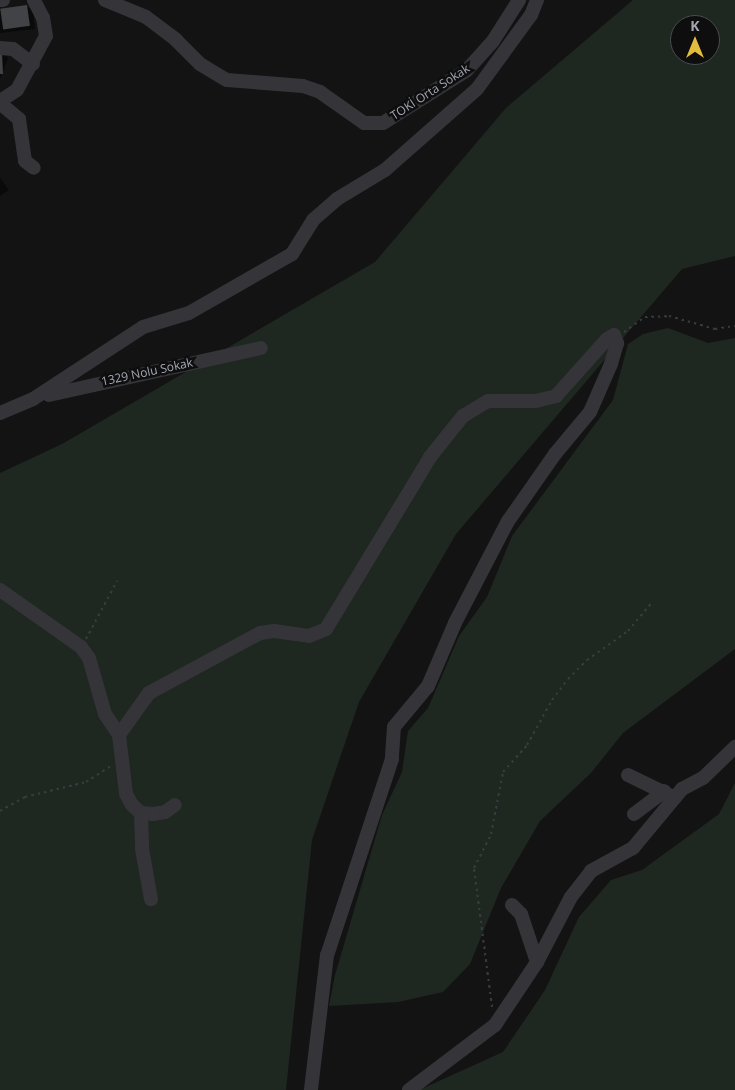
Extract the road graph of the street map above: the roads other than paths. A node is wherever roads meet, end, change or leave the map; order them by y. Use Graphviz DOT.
graph roads {
  1 [pos="34,0"];
  2 [pos="105,0"];
  3 [pos="519,0"];
  4 [pos="537,0"];
  5 [pos="0,48"];
  6 [pos="33,64"];
  7 [pos="0,102"];
  8 [pos="34,168"];
  9 [pos="261,348"];
  10 [pos="34,399"];
  11 [pos="0,413"];
  12 [pos="0,590"];
  13 [pos="119,735"];
  14 [pos="735,747"];
  15 [pos="628,775"];
  16 [pos="669,795"];
  17 [pos="176,805"];
  18 [pos="141,813"];
  19 [pos="634,814"];
  20 [pos="151,899"];
  21 [pos="512,905"];
  22 [pos="537,962"];
  23 [pos="312,1090"];
  24 [pos="409,1090"];
  1 -- 6 [label="street"];
  2 -- 3 [label="street, TOKİ Orta Sokak"];
  4 -- 10 [label="street"];
  5 -- 6 [label="street"];
  6 -- 7 [label="street"];
  7 -- 8 [label="street"];
  9 -- 10 [label="street, 1329 Nolu Sokak"];
  10 -- 11 [label="street"];
  12 -- 13 [label="street"];
  13 -- 18 [label="street"];
  13 -- 23 [label="street"];
  14 -- 16 [label="street"];
  15 -- 16 [label="street"];
  16 -- 19 [label="street"];
  16 -- 22 [label="street"];
  17 -- 18 [label="street"];
  18 -- 20 [label="street"];
  21 -- 22 [label="street"];
  22 -- 24 [label="street"];
}
